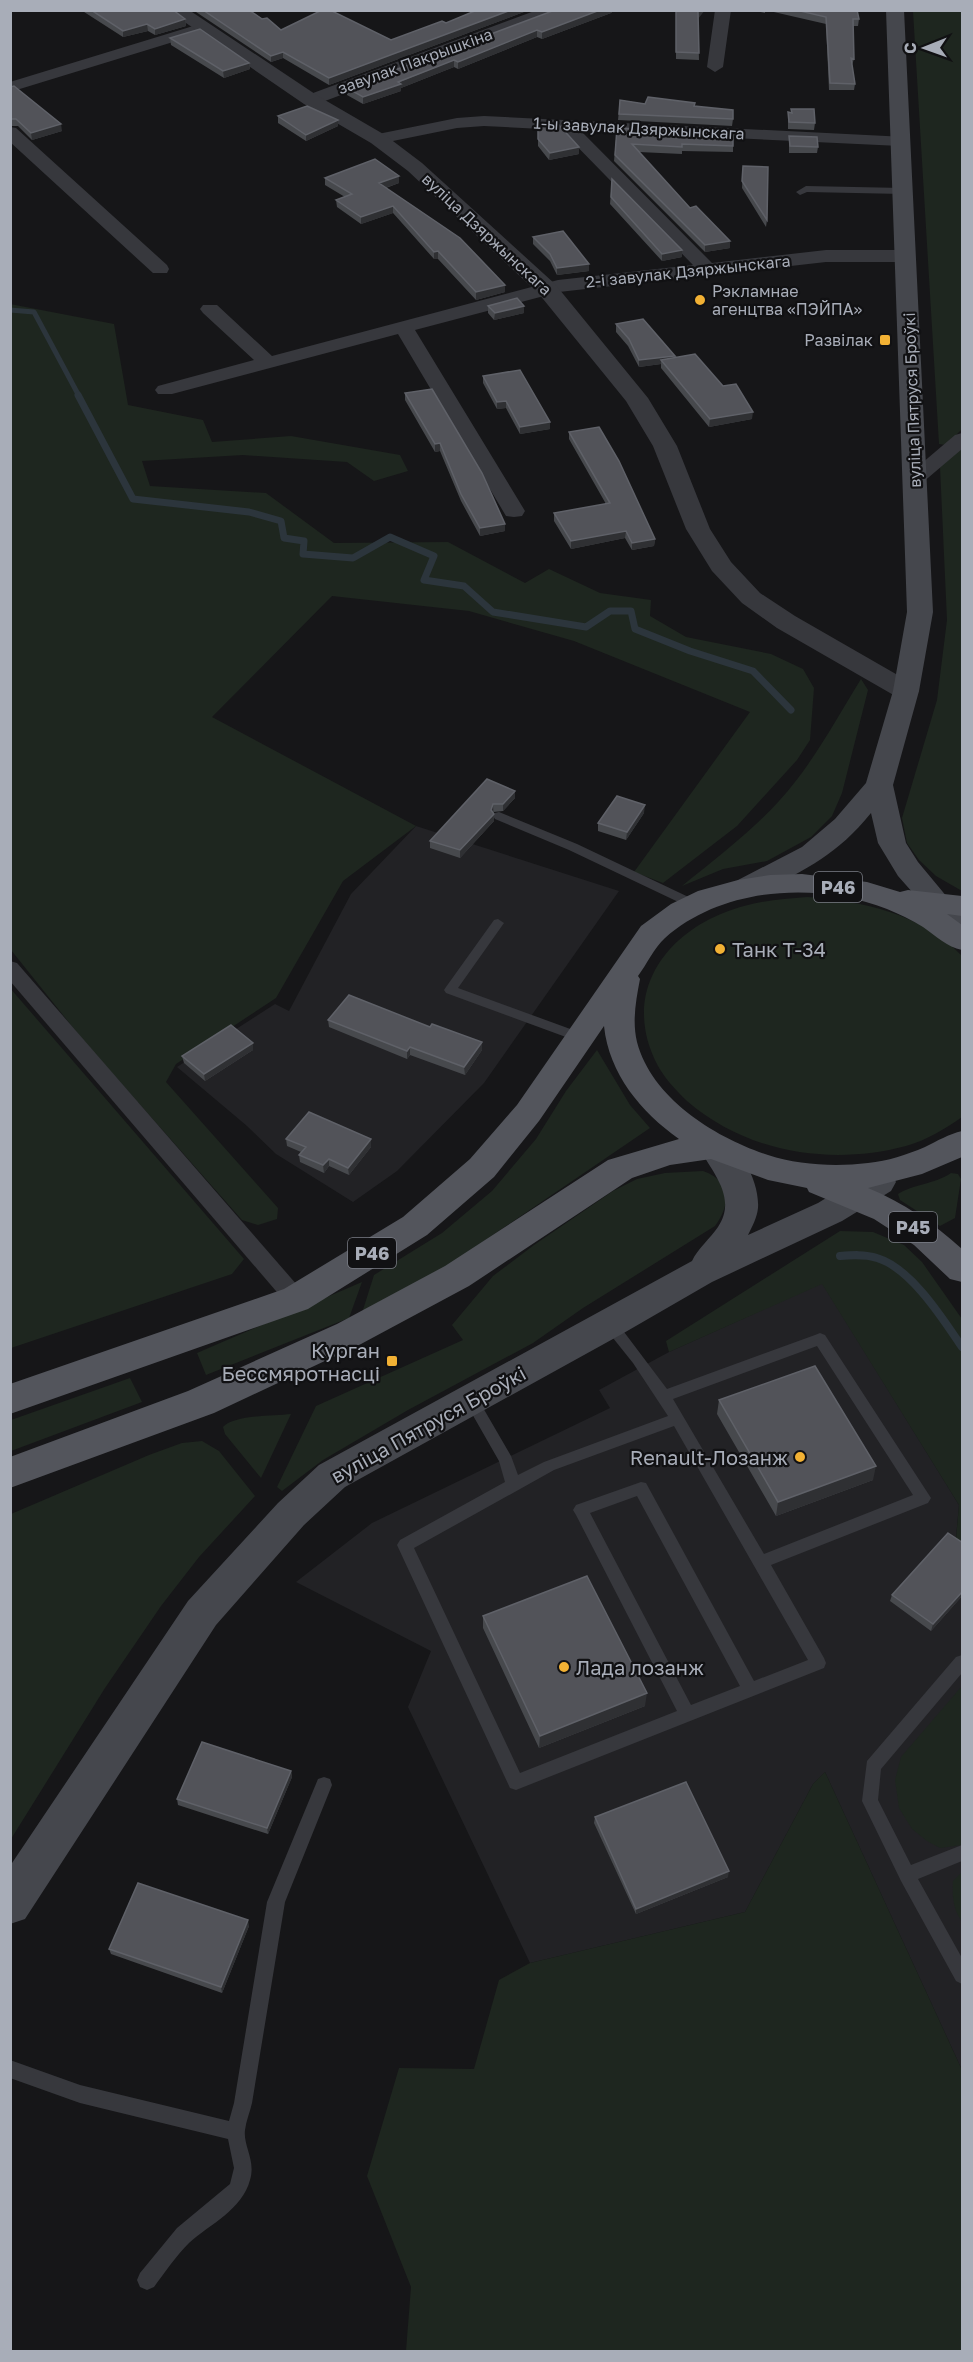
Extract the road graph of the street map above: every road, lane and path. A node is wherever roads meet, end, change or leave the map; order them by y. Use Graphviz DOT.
graph roads {
  1 [pos="176,10"];
  2 [pos="553,10"];
  3 [pos="894,10"];
  4 [pos="720,11"];
  5 [pos="203,28"];
  6 [pos="715,67"];
  7 [pos="10,87"];
  8 [pos="311,100"];
  9 [pos="565,124"];
  10 [pos="10,132"];
  11 [pos="378,139"];
  12 [pos="900,141"];
  13 [pos="903,191"];
  14 [pos="800,192"];
  15 [pos="906,256"];
  16 [pos="706,268"];
  17 [pos="160,269"];
  18 [pos="547,289"];
  19 [pos="210,309"];
  20 [pos="403,326"];
  21 [pos="267,362"];
  22 [pos="165,390"];
  23 [pos="963,439"];
  24 [pos="915,479"];
  25 [pos="514,511"];
  26 [pos="906,692"];
  27 [pos="879,785"];
  28 [pos="499,816"];
  29 [pos="748,887"];
  30 [pos="883,897"];
  31 [pos="695,905"];
  32 [pos="951,905"];
  33 [pos="498,923"];
  34 [pos="963,939"];
  35 [pos="630,963"];
  36 [pos="10,968"];
  37 [pos="579,1037"];
  38 [pos="963,1143"];
  39 [pos="714,1146"];
  40 [pos="901,1168"];
  41 [pos="800,1175"];
  42 [pos="855,1196"];
  43 [pos="963,1269"];
  44 [pos="700,1272"];
  45 [pos="296,1299"];
  46 [pos="610,1324"];
  47 [pos="664,1396"];
  48 [pos="470,1398"];
  49 [pos="10,1399"];
  50 [pos="676,1419"];
  51 [pos="10,1473"];
  52 [pos="514,1486"];
  53 [pos="760,1562"];
  54 [pos="963,1662"];
  55 [pos="751,1690"];
  56 [pos="688,1715"];
  57 [pos="324,1785"];
  58 [pos="963,1853"];
  59 [pos="907,1875"];
  60 [pos="10,1904"];
  61 [pos="958,1958"];
  62 [pos="963,1975"];
  63 [pos="10,2069"];
  64 [pos="235,2132"];
  65 [pos="147,2280"];
  1 -- 5 [label="street, вуліца Дзяржынскага"];
  2 -- 8 [label="street, завулак Пакрышкіна"];
  3 -- 12 [label="main road, вуліца Пятруся Броўкі"];
  4 -- 6 [label="street"];
  5 -- 7 [label="street"];
  5 -- 8 [label="street, вуліца Дзяржынскага"];
  8 -- 11 [label="street, вуліца Дзяржынскага"];
  9 -- 11 [label="street, 1-ы завулак Дзяржынскага"];
  9 -- 12 [label="street, 1-ы завулак Дзяржынскага"];
  9 -- 16 [label="street"];
  10 -- 17 [label="street"];
  11 -- 18 [label="street, вуліца Дзяржынскага"];
  12 -- 13 [label="main road, вуліца Пятруся Броўкі"];
  13 -- 14 [label="lane"];
  13 -- 15 [label="main road, вуліца Пятруся Броўкі"];
  15 -- 16 [label="street, 2-і завулак Дзяржынскага"];
  15 -- 24 [label="main road, вуліца Пятруся Броўкі"];
  16 -- 18 [label="street, 2-і завулак Дзяржынскага"];
  18 -- 20 [label="street, 2-і завулак Дзяржынскага"];
  18 -- 26 [label="street, вуліца Дзяржынскага"];
  19 -- 21 [label="street"];
  20 -- 21 [label="street, 2-і завулак Дзяржынскага"];
  20 -- 25 [label="street"];
  21 -- 22 [label="street, 2-і завулак Дзяржынскага"];
  23 -- 24 [label="street"];
  24 -- 26 [label="main road, вуліца Пятруся Броўкі"];
  26 -- 27 [label="main road, вуліца Пятруся Броўкі"];
  27 -- 29 [label="main road, вуліца Пятруся Броўкі"];
  27 -- 32 [label="main road, вуліца Пятруся Броўкі"];
  28 -- 31 [label="lane"];
  29 -- 30 [label="main road, Р46"];
  29 -- 31 [label="main road, Р46"];
  30 -- 32 [label="main road, Р46"];
  30 -- 34 [label="main road, Р46"];
  31 -- 35 [label="main road, Р46"];
  32 -- 34 [label="main road, вуліца Пятруся Броўкі"];
  33 -- 37 [label="lane"];
  35 -- 37 [label="main road, Р46"];
  35 -- 39 [label="main road, Р46"];
  36 -- 45 [label="street"];
  37 -- 45 [label="main road, Р46"];
  38 -- 40 [label="main road, Р46"];
  39 -- 41 [label="main road, Р46"];
  39 -- 44 [label="main road"];
  39 -- 51 [label="main road"];
  40 -- 41 [label="main road, Р46"];
  40 -- 42 [label="main road, вуліца Пятруся Броўкі"];
  41 -- 42 [label="main road, Р45"];
  42 -- 43 [label="main road, Р45"];
  42 -- 44 [label="main road, вуліца Пятруся Броўкі"];
  44 -- 46 [label="main road, вуліца Пятруся Броўкі"];
  45 -- 49 [label="main road, Р46"];
  46 -- 47 [label="lane"];
  46 -- 48 [label="main road, вуліца Пятруся Броўкі"];
  47 -- 50 [label="lane"];
  47 -- 53 [label="lane"];
  48 -- 52 [label="lane"];
  48 -- 60 [label="main road, вуліца Пятруся Броўкі"];
  50 -- 52 [label="lane"];
  50 -- 53 [label="lane"];
  52 -- 56 [label="lane"];
  53 -- 55 [label="lane"];
  54 -- 59 [label="lane"];
  55 -- 56 [label="lane"];
  55 -- 56 [label="lane"];
  57 -- 64 [label="lane"];
  58 -- 59 [label="lane"];
  59 -- 61 [label="lane"];
  61 -- 62 [label="lane"];
  63 -- 64 [label="lane"];
  64 -- 65 [label="lane"];
}
